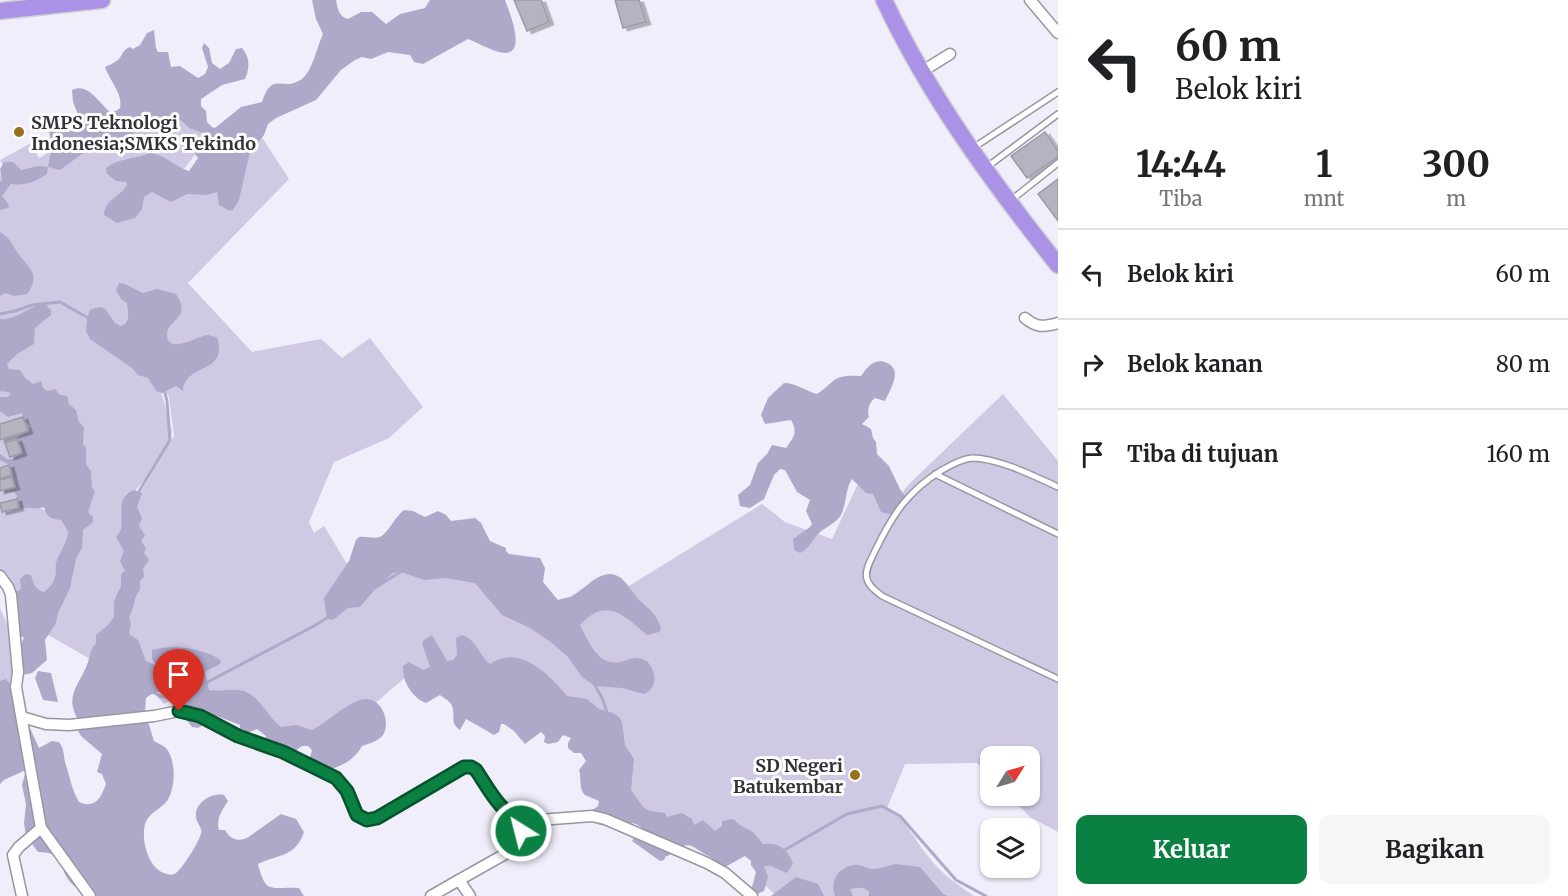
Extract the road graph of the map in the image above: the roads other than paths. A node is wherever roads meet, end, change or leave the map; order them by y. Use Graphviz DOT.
graph roads {
  1 [pos="102,0"];
  2 [pos="884,0"];
  3 [pos="1030,0"];
  4 [pos="44,2"];
  5 [pos="24,3"];
  6 [pos="0,11"];
  7 [pos="1058,33"];
  8 [pos="950,54"];
  9 [pos="921,72"];
  10 [pos="1058,92"];
  11 [pos="1058,114"];
  12 [pos="971,149"];
  13 [pos="1058,163"];
  14 [pos="985,168"];
  15 [pos="1009,202"];
  16 [pos="1058,265"];
  17 [pos="1025,318"];
  18 [pos="1058,322"];
  19 [pos="935,474"];
  20 [pos="1058,487"];
  21 [pos="1058,534"];
  22 [pos="0,576"];
  23 [pos="1058,679"];
  24 [pos="22,717"];
  25 [pos="526,821"];
  26 [pos="41,828"];
  27 [pos="459,880"];
  28 [pos="22,896"];
  29 [pos="90,896"];
  30 [pos="431,896"];
  31 [pos="470,896"];
  32 [pos="752,896"];
  1 -- 4 [label="highway"];
  2 -- 9 [label="highway"];
  3 -- 7 [label="street"];
  4 -- 5 [label="highway"];
  5 -- 6 [label="highway"];
  8 -- 9 [label="street"];
  9 -- 12 [label="highway"];
  10 -- 12 [label="lane"];
  11 -- 14 [label="lane"];
  12 -- 14 [label="highway"];
  13 -- 15 [label="lane"];
  14 -- 15 [label="highway"];
  15 -- 16 [label="highway"];
  17 -- 18 [label="street"];
  19 -- 20 [label="lane"];
  19 -- 21 [label="lane"];
  19 -- 23 [label="lane"];
  22 -- 24 [label="street"];
  24 -- 25 [label="street"];
  24 -- 26 [label="street"];
  25 -- 27 [label="street"];
  25 -- 32 [label="street"];
  26 -- 28 [label="street"];
  26 -- 29 [label="street"];
  27 -- 30 [label="street"];
  27 -- 31 [label="street"];
}
